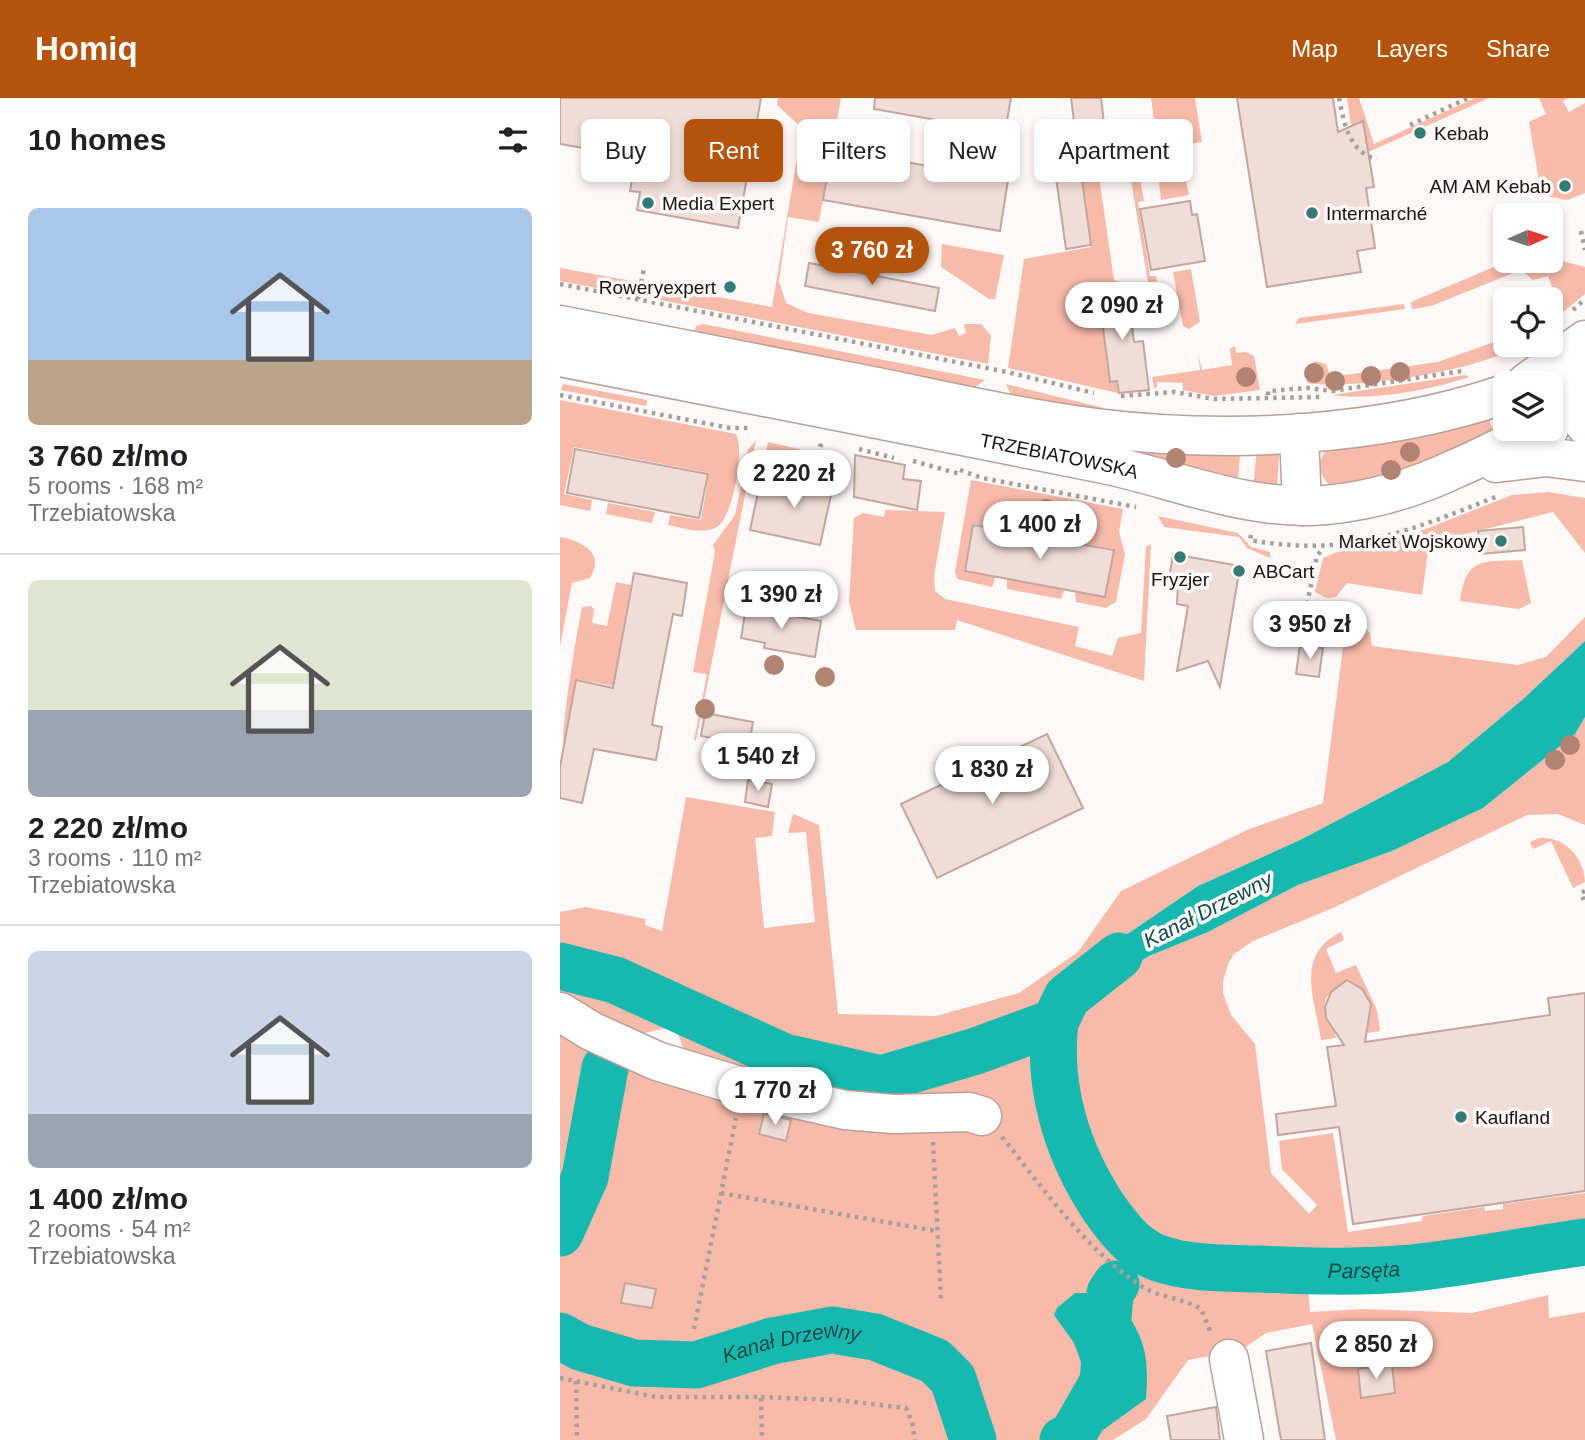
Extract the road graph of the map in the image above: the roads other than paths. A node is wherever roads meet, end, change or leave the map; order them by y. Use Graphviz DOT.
graph roads {
  1 [pos="560,325"];
  2 [pos="1585,340"];
  3 [pos="1585,346"];
  4 [pos="560,357"];
  5 [pos="1542,371"];
  6 [pos="1493,397"];
  7 [pos="1585,426"];
  8 [pos="1563,428"];
  9 [pos="1299,433"];
  10 [pos="1516,441"];
  11 [pos="1585,462"];
  12 [pos="1456,469"];
  13 [pos="1302,506"];
  14 [pos="576,1022"];
  15 [pos="982,1116"];
  16 [pos="1229,1359"];
  17 [pos="1244,1440"];
  1 -- 9 [label="street, TRZEBIATOWSKA"];
  2 -- 5 [label="street"];
  3 -- 7 [label="street"];
  4 -- 13 [label="street, TRZEBIATOWSKA"];
  6 -- 9 [label="street, TRZEBIATOWSKA"];
  7 -- 8 [label="street, TRZEBIATOWSKA"];
  9 -- 13 [label="street"];
  10 -- 12 [label="street, TRZEBIATOWSKA"];
  11 -- 12 [label="street"];
  12 -- 13 [label="street, TRZEBIATOWSKA"];
  14 -- 15 [label="street"];
  16 -- 17 [label="street"];
}
